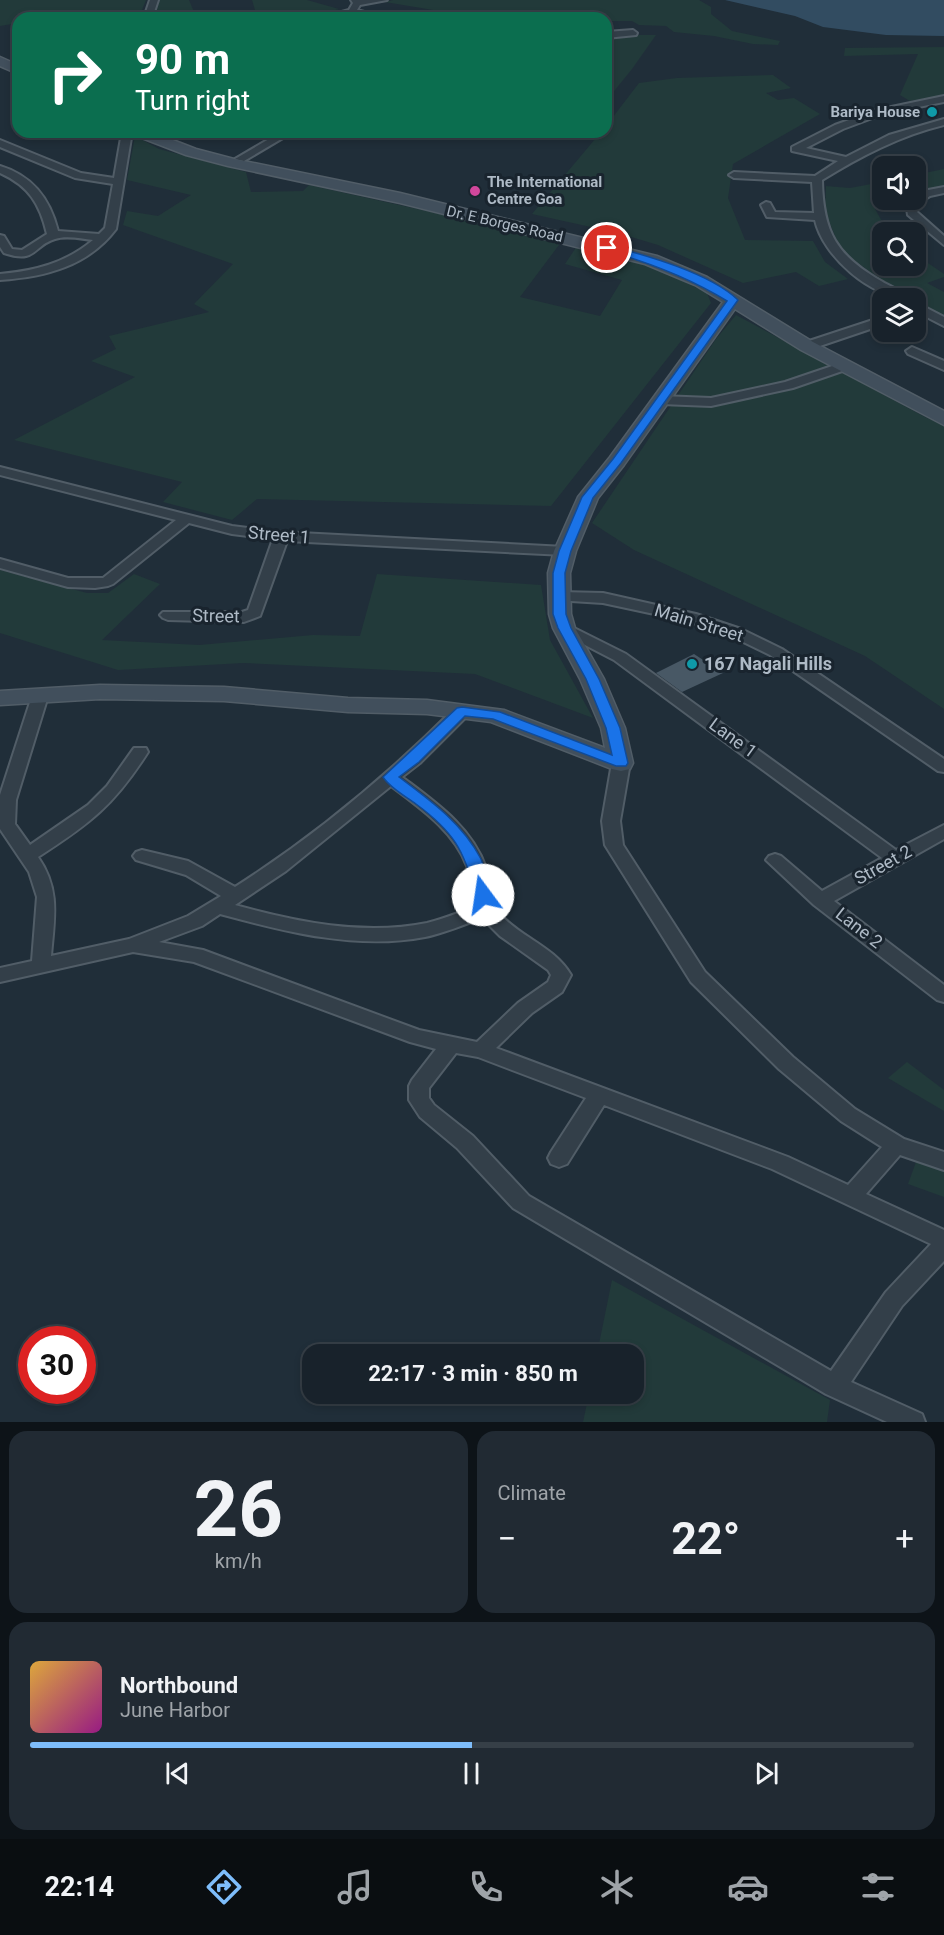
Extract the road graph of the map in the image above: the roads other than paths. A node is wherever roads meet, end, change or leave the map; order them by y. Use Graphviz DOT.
graph roads {
  1 [pos="383,0"];
  2 [pos="355,5"];
  3 [pos="338,12"];
  4 [pos="370,12"];
  5 [pos="633,33"];
  6 [pos="612,35"];
  7 [pos="944,99"];
  8 [pos="929,102"];
  9 [pos="944,109"];
  10 [pos="944,122"];
  11 [pos="126,138"];
  12 [pos="155,138"];
  13 [pos="172,138"];
  14 [pos="277,138"];
  15 [pos="0,143"];
  16 [pos="240,159"];
  17 [pos="846,160"];
  18 [pos="0,169"];
  19 [pos="734,175"];
  20 [pos="817,179"];
  21 [pos="118,182"];
  22 [pos="944,190"];
  23 [pos="766,205"];
  24 [pos="820,217"];
  25 [pos="53,235"];
  26 [pos="0,238"];
  27 [pos="104,238"];
  28 [pos="944,242"];
  29 [pos="0,277"];
  30 [pos="886,288"];
  31 [pos="733,300"];
  32 [pos="926,313"];
  33 [pos="944,322"];
  34 [pos="872,324"];
  35 [pos="812,344"];
  36 [pos="912,351"];
  37 [pos="844,366"];
  38 [pos="944,366"];
  39 [pos="661,400"];
  40 [pos="944,411"];
  41 [pos="944,419"];
  42 [pos="0,471"];
  43 [pos="187,518"];
  44 [pos="281,536"];
  45 [pos="565,551"];
  46 [pos="0,563"];
  47 [pos="560,597"];
  48 [pos="168,615"];
  49 [pos="564,628"];
  50 [pos="40,696"];
  51 [pos="0,698"];
  52 [pos="462,711"];
  53 [pos="141,752"];
  54 [pos="621,763"];
  55 [pos="944,767"];
  56 [pos="390,777"];
  57 [pos="944,831"];
  58 [pos="27,855"];
  59 [pos="142,856"];
  60 [pos="896,858"];
  61 [pos="775,860"];
  62 [pos="822,900"];
  63 [pos="228,902"];
  64 [pos="486,910"];
  65 [pos="133,945"];
  66 [pos="41,964"];
  67 [pos="0,975"];
  68 [pos="943,993"];
  69 [pos="451,1044"];
  70 [pos="481,1050"];
  71 [pos="600,1094"];
  72 [pos="896,1145"];
  73 [pos="559,1158"];
  74 [pos="944,1161"];
  75 [pos="850,1197"];
  76 [pos="944,1240"];
  77 [pos="944,1246"];
  78 [pos="836,1386"];
  79 [pos="913,1422"];
  1 -- 2 [label="street"];
  2 -- 3 [label="street"];
  2 -- 4 [label="street"];
  5 -- 6 [label="street"];
  7 -- 8 [label="street"];
  8 -- 9 [label="street"];
  8 -- 17 [label="street"];
  10 -- 17 [label="street"];
  11 -- 21 [label="street"];
  12 -- 31 [label="main road, Dr. E Borges Road"];
  13 -- 16 [label="main road, Dr. E Borges Road"];
  14 -- 16 [label="street"];
  15 -- 21 [label="street"];
  16 -- 35 [label="main road, Dr. E Borges Road"];
  17 -- 20 [label="street"];
  18 -- 25 [label="street"];
  19 -- 20 [label="street"];
  20 -- 24 [label="street"];
  21 -- 27 [label="street"];
  22 -- 28 [label="street"];
  23 -- 24 [label="street"];
  24 -- 30 [label="street"];
  25 -- 26 [label="street"];
  25 -- 27 [label="street"];
  27 -- 29 [label="street"];
  31 -- 35 [label="main road, Dr. E Borges Road"];
  31 -- 39 [label="main road"];
  32 -- 33 [label="street"];
  34 -- 35 [label="street"];
  35 -- 37 [label="main road, Dr. E Borges Road"];
  35 -- 40 [label="main road, Dr. E Borges Road"];
  36 -- 38 [label="street"];
  37 -- 39 [label="street"];
  37 -- 41 [label="main road, Dr. E Borges Road"];
  39 -- 45 [label="main road"];
  42 -- 43 [label="street, Street 1"];
  43 -- 44 [label="street, Street 1"];
  43 -- 46 [label="street"];
  44 -- 45 [label="street, Street 1"];
  44 -- 48 [label="street, Street"];
  45 -- 47 [label="main road"];
  47 -- 49 [label="main road"];
  47 -- 55 [label="street, Main Street"];
  49 -- 54 [label="main road"];
  49 -- 60 [label="street, Lane 1"];
  50 -- 51 [label="main road"];
  50 -- 52 [label="main road"];
  50 -- 58 [label="street"];
  52 -- 54 [label="main road"];
  52 -- 56 [label="street"];
  53 -- 58 [label="street"];
  54 -- 72 [label="street"];
  56 -- 63 [label="street"];
  56 -- 64 [label="street"];
  57 -- 60 [label="street, Street 2"];
  58 -- 66 [label="street"];
  59 -- 63 [label="street"];
  60 -- 62 [label="street, Street 2"];
  61 -- 62 [label="street, Lane 2"];
  62 -- 68 [label="street, Lane 2"];
  63 -- 64 [label="street"];
  63 -- 65 [label="street"];
  64 -- 70 [label="street"];
  65 -- 66 [label="street"];
  65 -- 69 [label="street"];
  66 -- 67 [label="street"];
  69 -- 70 [label="street"];
  69 -- 78 [label="street"];
  70 -- 71 [label="street"];
  71 -- 73 [label="street"];
  71 -- 75 [label="street"];
  72 -- 74 [label="street"];
  72 -- 75 [label="street"];
  75 -- 76 [label="street"];
  77 -- 78 [label="street"];
  78 -- 79 [label="street"];
}
